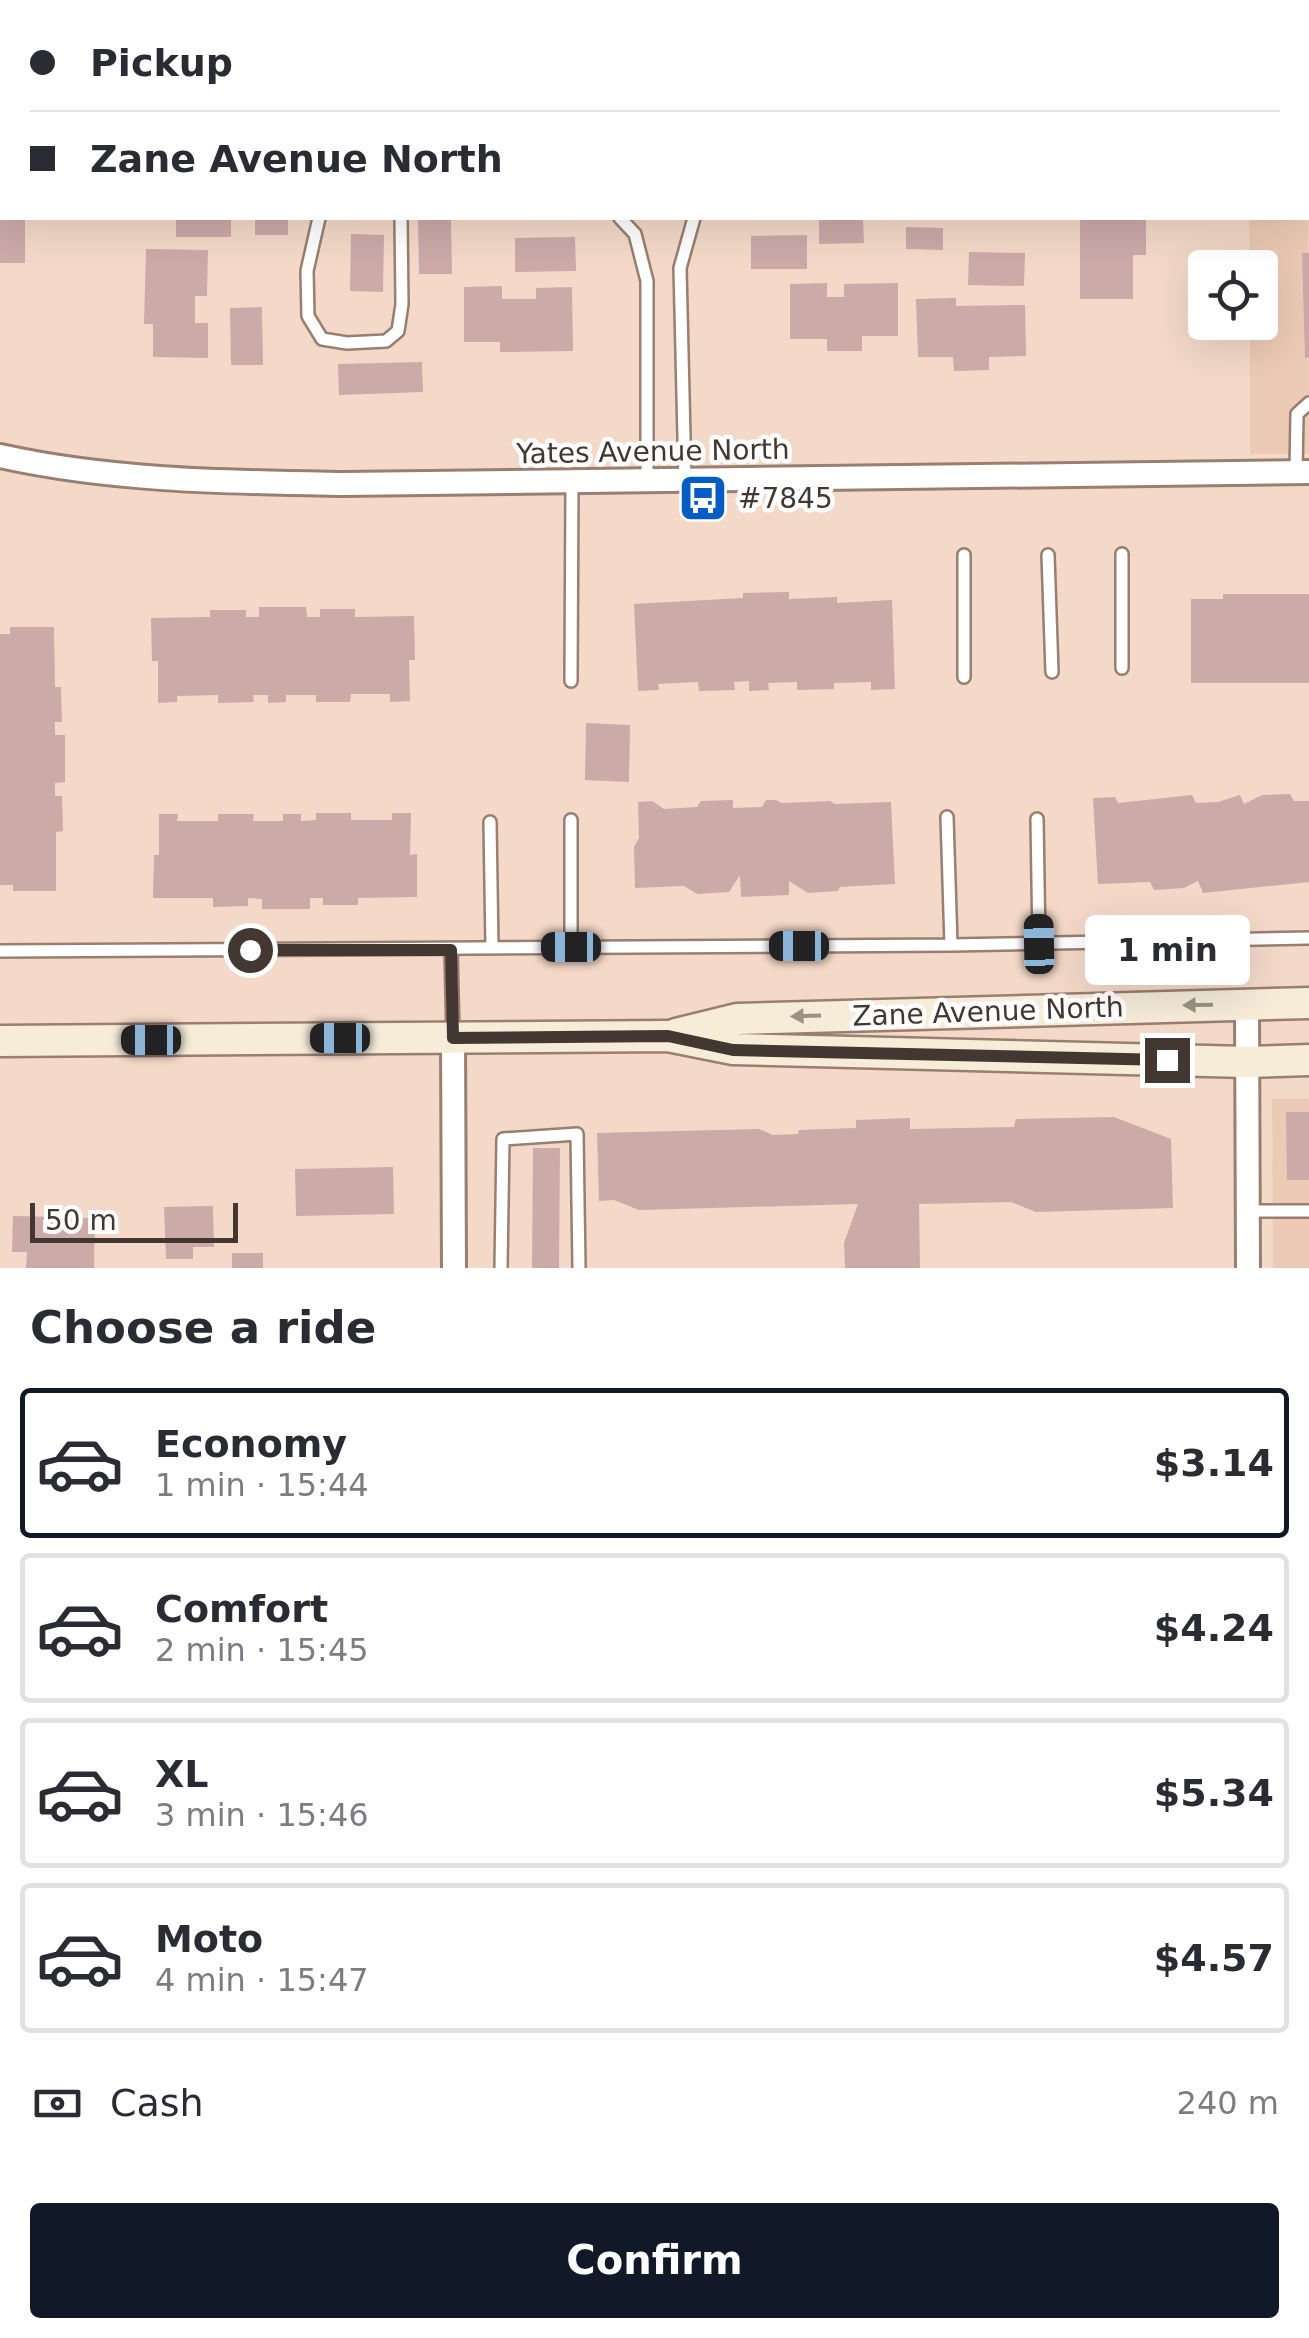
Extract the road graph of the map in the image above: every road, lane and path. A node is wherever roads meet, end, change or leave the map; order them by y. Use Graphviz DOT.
graph roads {
  1 [pos="320,220"];
  2 [pos="401,220"];
  3 [pos="624,220"];
  4 [pos="693,220"];
  5 [pos="1309,403"];
  6 [pos="0,456"];
  7 [pos="1302,472"];
  8 [pos="647,480"];
  9 [pos="686,480"];
  10 [pos="572,482"];
  11 [pos="1122,554"];
  12 [pos="1048,555"];
  13 [pos="964,556"];
  14 [pos="1122,668"];
  15 [pos="1052,672"];
  16 [pos="964,678"];
  17 [pos="571,681"];
  18 [pos="947,818"];
  19 [pos="1038,819"];
  20 [pos="570,820"];
  21 [pos="490,822"];
  22 [pos="1309,938"];
  23 [pos="1039,944"];
  24 [pos="951,945"];
  25 [pos="571,947"];
  26 [pos="492,948"];
  27 [pos="451,950"];
  28 [pos="0,951"];
  29 [pos="1309,1004"];
  30 [pos="1246,1005"];
  31 [pos="668,1036"];
  32 [pos="453,1038"];
  33 [pos="0,1040"];
  34 [pos="1309,1060"];
  35 [pos="1247,1062"];
  36 [pos="1248,1211"];
  37 [pos="1309,1211"];
  38 [pos="454,1268"];
  39 [pos="501,1268"];
  40 [pos="580,1268"];
  41 [pos="1248,1268"];
  1 -- 2 [label="lane"];
  3 -- 8 [label="lane"];
  4 -- 9 [label="lane"];
  5 -- 7 [label="lane"];
  6 -- 10 [label="street, Yates Avenue North"];
  7 -- 9 [label="street, Yates Avenue North"];
  8 -- 9 [label="street, Yates Avenue North"];
  8 -- 10 [label="street, Yates Avenue North"];
  10 -- 17 [label="lane"];
  11 -- 14 [label="lane"];
  12 -- 15 [label="lane"];
  13 -- 16 [label="lane"];
  18 -- 24 [label="lane"];
  19 -- 23 [label="lane"];
  20 -- 25 [label="lane"];
  21 -- 26 [label="lane"];
  22 -- 23 [label="lane"];
  23 -- 24 [label="lane"];
  24 -- 25 [label="lane"];
  25 -- 26 [label="lane"];
  26 -- 27 [label="lane"];
  27 -- 28 [label="lane"];
  27 -- 32 [label="lane"];
  29 -- 30 [label="main road, Zane Avenue North"];
  30 -- 31 [label="main road, Zane Avenue North, one-way"];
  30 -- 35 [label="street"];
  31 -- 32 [label="main road, Zane Avenue North"];
  31 -- 35 [label="main road, Zane Avenue North"];
  32 -- 33 [label="main road, Zane Avenue North"];
  32 -- 38 [label="street"];
  34 -- 35 [label="main road, Zane Avenue North"];
  35 -- 36 [label="street"];
  36 -- 37 [label="lane"];
  36 -- 41 [label="street"];
  39 -- 40 [label="lane"];
}
